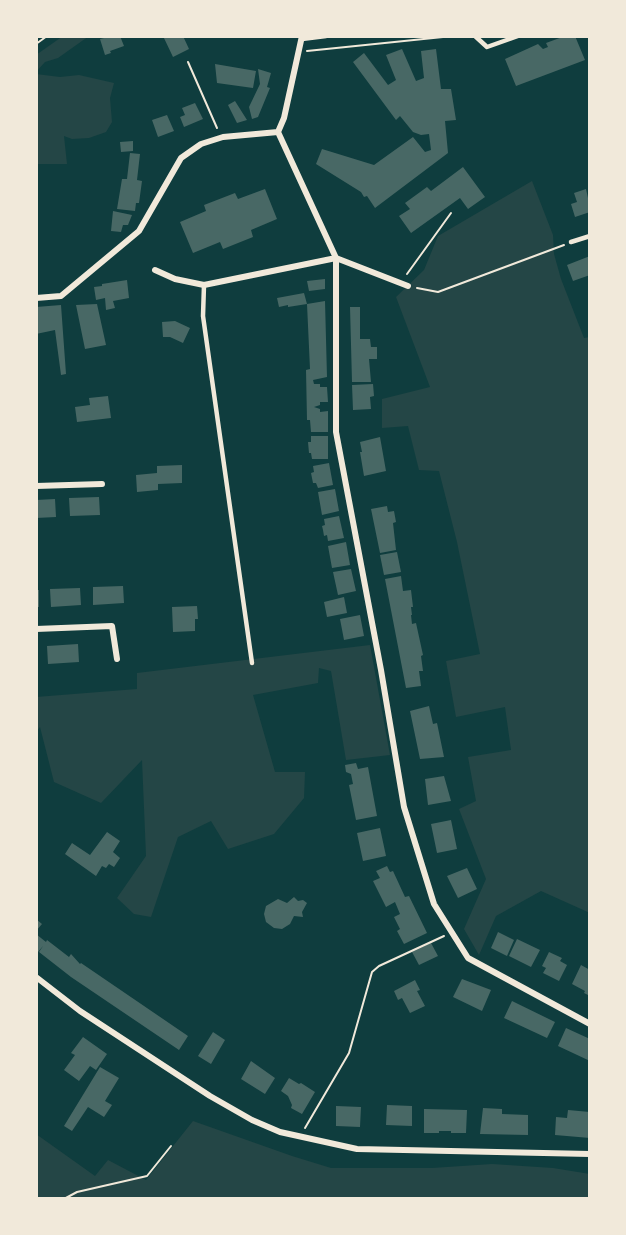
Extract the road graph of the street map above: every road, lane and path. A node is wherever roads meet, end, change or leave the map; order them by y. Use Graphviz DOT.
graph roads {
  1 [pos="47,36"];
  2 [pos="326,36"];
  3 [pos="475,36"];
  4 [pos="518,36"];
  5 [pos="442,37"];
  6 [pos="302,38"];
  7 [pos="36,44"];
  8 [pos="299,52"];
  9 [pos="188,62"];
  10 [pos="278,132"];
  11 [pos="221,137"];
  12 [pos="450,213"];
  13 [pos="590,236"];
  14 [pos="571,242"];
  15 [pos="336,258"];
  16 [pos="154,270"];
  17 [pos="400,283"];
  18 [pos="204,285"];
  19 [pos="408,286"];
  20 [pos="36,298"];
  21 [pos="102,484"];
  22 [pos="36,486"];
  23 [pos="36,629"];
  24 [pos="117,659"];
  25 [pos="252,663"];
  26 [pos="452,933"];
  27 [pos="36,977"];
  28 [pos="590,1024"];
  29 [pos="300,1137"];
  30 [pos="171,1146"];
  31 [pos="590,1154"];
  32 [pos="64,1199"];
  1 -- 7 [label="path"];
  2 -- 6 [label="lane"];
  3 -- 4 [label="lane"];
  5 -- 8 [label="path"];
  6 -- 8 [label="street"];
  8 -- 10 [label="street"];
  9 -- 11 [label="path"];
  10 -- 11 [label="street"];
  10 -- 15 [label="street"];
  11 -- 20 [label="street"];
  12 -- 17 [label="path"];
  13 -- 14 [label="lane"];
  14 -- 19 [label="path"];
  15 -- 17 [label="street"];
  15 -- 18 [label="street"];
  15 -- 26 [label="street"];
  16 -- 18 [label="street"];
  17 -- 19 [label="street"];
  18 -- 25 [label="lane"];
  21 -- 22 [label="street"];
  23 -- 24 [label="street"];
  26 -- 28 [label="street"];
  26 -- 29 [label="path"];
  27 -- 29 [label="street"];
  29 -- 31 [label="street"];
  30 -- 32 [label="path"];
}
